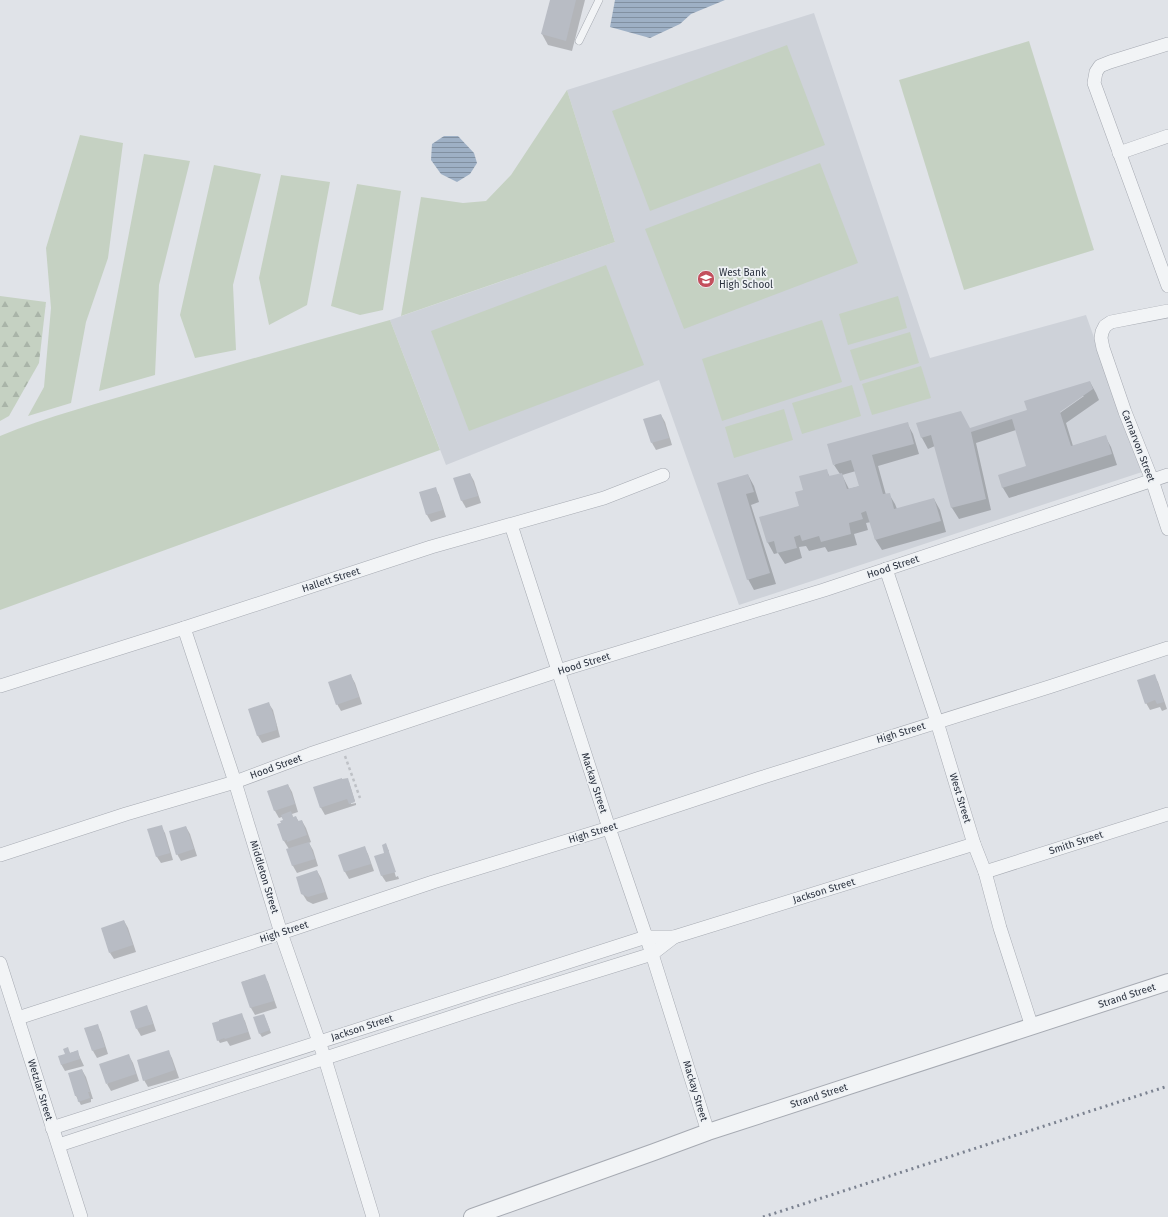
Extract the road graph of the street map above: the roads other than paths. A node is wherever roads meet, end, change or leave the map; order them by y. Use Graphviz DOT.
graph roads {
  1 [pos="599,0"];
  2 [pos="580,41"];
  3 [pos="1168,44"];
  4 [pos="1168,136"];
  5 [pos="1119,153"];
  6 [pos="1163,260"];
  7 [pos="1168,286"];
  8 [pos="1168,311"];
  9 [pos="1168,475"];
  10 [pos="663,476"];
  11 [pos="1152,480"];
  12 [pos="511,524"];
  13 [pos="1168,529"];
  14 [pos="886,569"];
  15 [pos="184,628"];
  16 [pos="1168,648"];
  17 [pos="558,671"];
  18 [pos="0,686"];
  19 [pos="937,722"];
  20 [pos="235,782"];
  21 [pos="1168,814"];
  22 [pos="608,828"];
  23 [pos="974,844"];
  24 [pos="0,855"];
  25 [pos="985,872"];
  26 [pos="281,933"];
  27 [pos="646,937"];
  28 [pos="674,937"];
  29 [pos="652,954"];
  30 [pos="0,963"];
  31 [pos="1168,982"];
  32 [pos="18,1018"];
  33 [pos="1032,1027"];
  34 [pos="319,1041"];
  35 [pos="325,1059"];
  36 [pos="52,1128"];
  37 [pos="708,1132"];
  38 [pos="59,1145"];
  39 [pos="81,1217"];
  40 [pos="373,1217"];
  41 [pos="472,1217"];
  1 -- 2 [label="lane"];
  3 -- 5 [label="street"];
  4 -- 5 [label="street"];
  5 -- 6 [label="street"];
  6 -- 7 [label="street"];
  8 -- 11 [label="street, Carnarvon Street"];
  9 -- 11 [label="street, Hood Street"];
  10 -- 12 [label="street, Hallett Street"];
  11 -- 13 [label="street, Carnarvon Street"];
  11 -- 14 [label="street, Hood Street"];
  12 -- 15 [label="street, Hallett Street"];
  12 -- 17 [label="street, Mackay Street"];
  14 -- 17 [label="street, Hood Street"];
  14 -- 19 [label="street, West Street"];
  15 -- 18 [label="street, Hallett Street"];
  15 -- 20 [label="street, Middleton Street"];
  16 -- 19 [label="street, High Street"];
  17 -- 20 [label="street, Hood Street"];
  17 -- 22 [label="street, Mackay Street"];
  19 -- 22 [label="street, High Street"];
  19 -- 23 [label="street, West Street"];
  20 -- 24 [label="street, Hood Street"];
  20 -- 26 [label="street, Middleton Street"];
  21 -- 25 [label="street, Smith Street"];
  22 -- 26 [label="street, High Street"];
  22 -- 27 [label="street, Mackay Street"];
  23 -- 25 [label="street, West Street"];
  23 -- 28 [label="street, Jackson Street"];
  25 -- 33 [label="street, West Street"];
  26 -- 32 [label="street, High Street"];
  26 -- 34 [label="street, Middleton Street"];
  27 -- 28 [label="street, Jackson Street"];
  27 -- 29 [label="street, Mackay Street"];
  27 -- 34 [label="street, Jackson Street"];
  28 -- 29 [label="street, Jackson Street"];
  29 -- 35 [label="street, Jackson Street"];
  29 -- 37 [label="street, Mackay Street"];
  30 -- 32 [label="street, Wetzlar Street"];
  31 -- 33 [label="street, Strand Street"];
  32 -- 36 [label="street, Wetzlar Street"];
  33 -- 37 [label="street, Strand Street"];
  34 -- 35 [label="street, Middleton Street"];
  34 -- 36 [label="street, Jackson Street"];
  35 -- 38 [label="street, Jackson Street"];
  35 -- 40 [label="street, Middleton Street"];
  36 -- 38 [label="street, Wetzlar Street"];
  37 -- 41 [label="street, Strand Street"];
  38 -- 39 [label="street, Wetzlar Street"];
}
